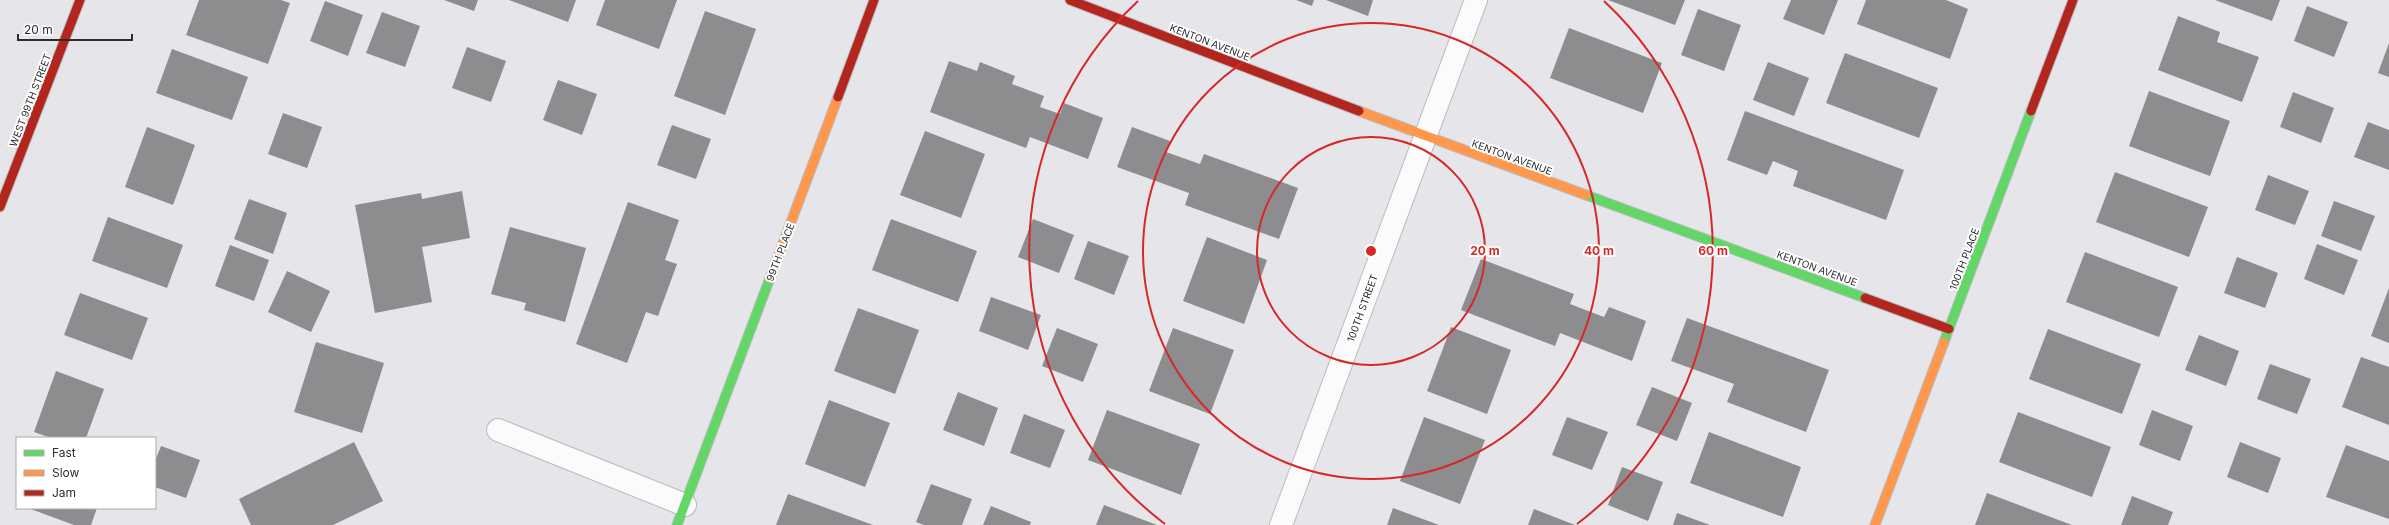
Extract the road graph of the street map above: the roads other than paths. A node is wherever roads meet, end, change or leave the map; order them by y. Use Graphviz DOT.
graph roads {
  1 [pos="80,0"];
  2 [pos="874,0"];
  3 [pos="1070,0"];
  4 [pos="1476,0"];
  5 [pos="2073,0"];
  6 [pos="1425,136"];
  7 [pos="0,207"];
  8 [pos="1949,329"];
  9 [pos="498,430"];
  10 [pos="685,505"];
  11 [pos="677,525"];
  12 [pos="1281,525"];
  13 [pos="1875,525"];
  1 -- 7 [label="street, WEST 99TH STREET"];
  2 -- 10 [label="street, 99TH PLACE"];
  3 -- 6 [label="street, KENTON AVENUE"];
  4 -- 6 [label="street, 100TH STREET"];
  5 -- 8 [label="street, 100TH PLACE"];
  6 -- 8 [label="street, KENTON AVENUE"];
  6 -- 12 [label="street, 100TH STREET"];
  8 -- 13 [label="street, 100TH PLACE"];
  9 -- 10 [label="street"];
  10 -- 11 [label="street, 99TH PLACE"];
}
